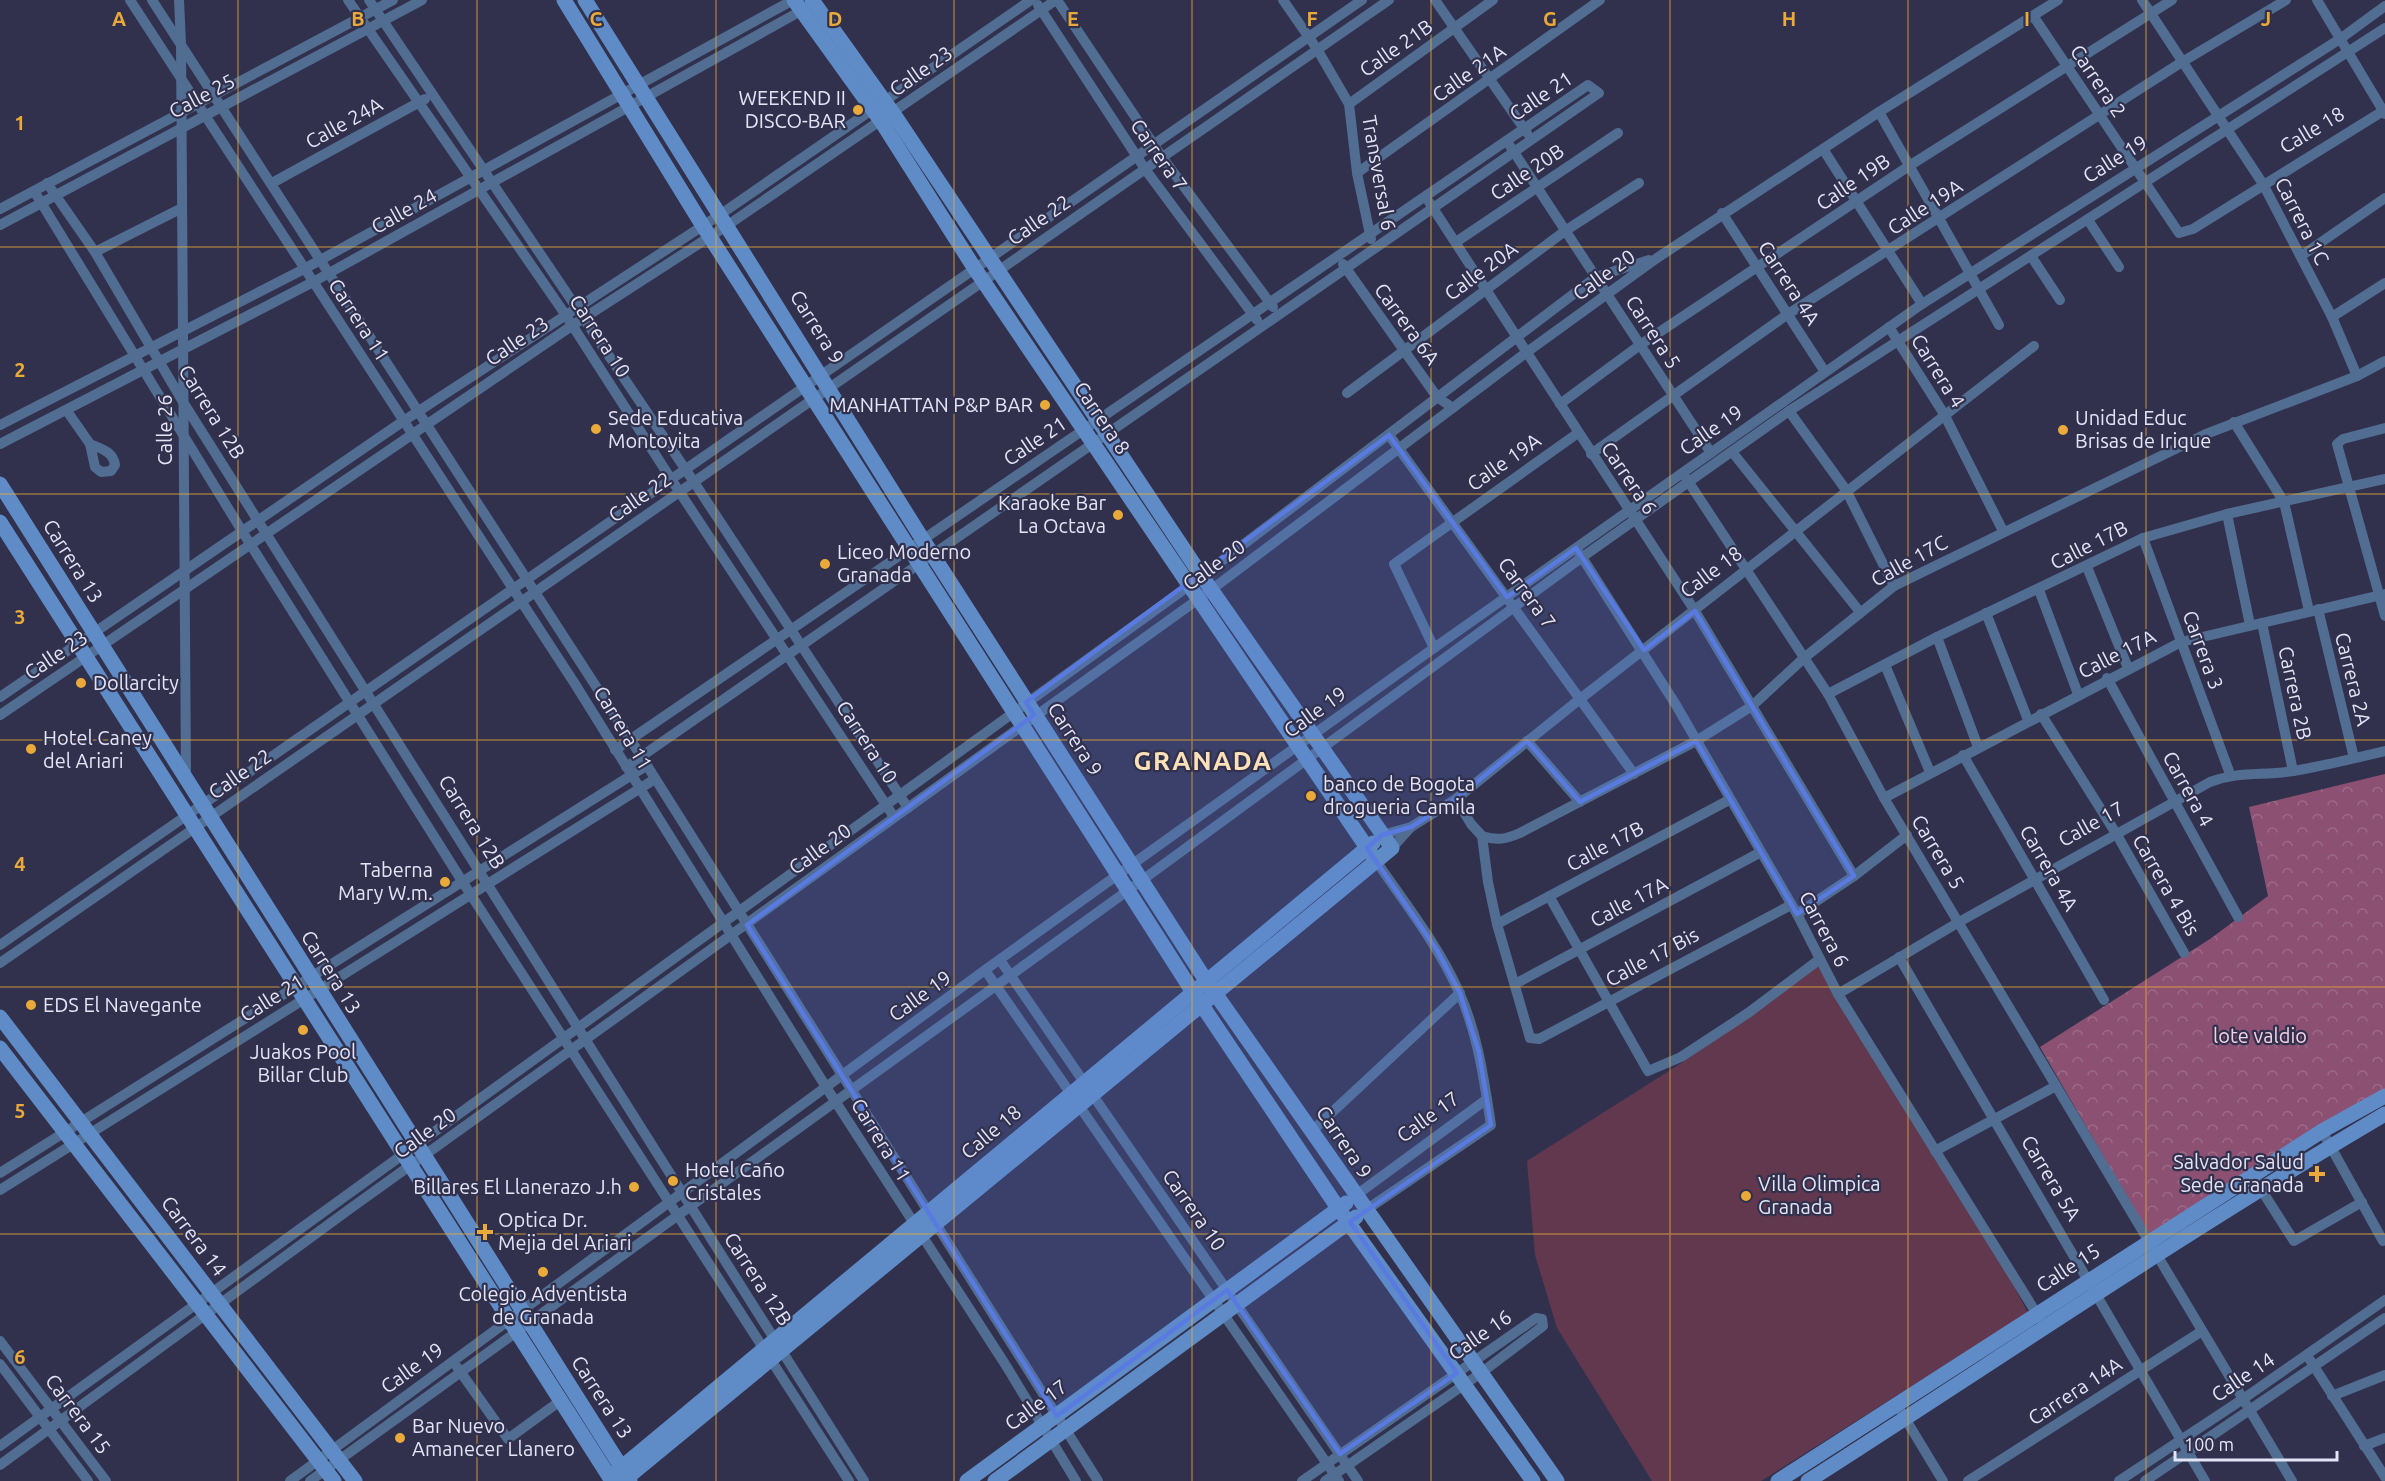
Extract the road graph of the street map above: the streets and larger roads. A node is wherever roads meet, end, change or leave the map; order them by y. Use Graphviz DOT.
graph roads {
  1 [pos="130,0"];
  2 [pos="153,0"];
  3 [pos="179,0"];
  4 [pos="348,0"];
  5 [pos="393,0"];
  6 [pos="422,0"];
  7 [pos="564,0"];
  8 [pos="585,0"];
  9 [pos="1032,0"];
  10 [pos="1056,0"];
  11 [pos="1283,0"];
  12 [pos="1362,0"];
  13 [pos="1389,0"];
  14 [pos="1435,0"];
  15 [pos="1493,0"];
  16 [pos="1600,0"];
  17 [pos="2058,0"];
  18 [pos="2142,0"];
  19 [pos="2172,0"];
  20 [pos="2286,0"];
  21 [pos="2317,0"];
  22 [pos="806,2"];
  23 [pos="372,5"];
  24 [pos="2385,6"];
  25 [pos="1041,9"];
  26 [pos="2150,13"];
  27 [pos="2034,17"];
  28 [pos="361,18"];
  29 [pos="383,21"];
  30 [pos="1456,28"];
  31 [pos="2385,28"];
  32 [pos="369,30"];
  33 [pos="1308,37"];
  34 [pos="2340,39"];
  35 [pos="181,44"];
  36 [pos="1317,49"];
  37 [pos="2348,52"];
  38 [pos="2182,62"];
  39 [pos="2068,68"];
  40 [pos="1492,79"];
  41 [pos="181,81"];
  42 [pos="642,92"];
  43 [pos="215,94"];
  44 [pos="433,94"];
  45 [pos="626,100"];
  46 [pos="420,102"];
  47 [pos="197,103"];
  48 [pos="1349,104"];
  49 [pos="222,106"];
  50 [pos="182,111"];
  51 [pos="882,111"];
  52 [pos="1879,112"];
  53 [pos="2384,113"];
  54 [pos="205,115"];
  55 [pos="2100,116"];
  56 [pos="2217,116"];
  57 [pos="182,127"];
  58 [pos="1524,129"];
  59 [pos="2226,131"];
  60 [pos="1618,133"];
  61 [pos="1532,139"];
  62 [pos="1507,141"];
  63 [pos="1155,144"];
  64 [pos="1823,149"];
  65 [pos="1514,152"];
  66 [pos="1137,156"];
  67 [pos="1162,157"];
  68 [pos="1909,166"];
  69 [pos="2134,168"];
  70 [pos="1145,169"];
  71 [pos="484,170"];
  72 [pos="1357,173"];
  73 [pos="470,178"];
  74 [pos="47,183"];
  75 [pos="272,183"];
  76 [pos="492,183"];
  77 [pos="1639,183"];
  78 [pos="2145,183"];
  79 [pos="2263,184"];
  80 [pos="1537,187"];
  81 [pos="478,190"];
  82 [pos="34,191"];
  83 [pos="55,196"];
  84 [pos="1426,196"];
  85 [pos="2385,198"];
  86 [pos="1856,202"];
  87 [pos="41,203"];
  88 [pos="182,208"];
  89 [pos="1432,208"];
  90 [pos="0,209"];
  91 [pos="1722,213"];
  92 [pos="1939,218"];
  93 [pos="725,220"];
  94 [pos="2088,220"];
  95 [pos="0,225"];
  96 [pos="1565,231"];
  97 [pos="706,232"];
  98 [pos="1369,235"];
  99 [pos="1456,242"];
  100 [pos="1376,247"];
  101 [pos="1890,251"];
  102 [pos="95,252"];
  103 [pos="1339,256"];
  104 [pos="2031,256"];
  105 [pos="2301,256"];
  106 [pos="1657,258"];
  107 [pos="321,260"];
  108 [pos="994,265"];
  109 [pos="1757,267"];
  110 [pos="2119,267"];
  111 [pos="304,269"];
  112 [pos="1345,269"];
  113 [pos="1969,272"];
  114 [pos="330,273"];
  115 [pos="979,275"];
  116 [pos="1596,277"];
  117 [pos="313,282"];
  118 [pos="2385,284"];
  119 [pos="1979,290"];
  120 [pos="1485,291"];
  121 [pos="1608,295"];
  122 [pos="2060,300"];
  123 [pos="1270,303"];
  124 [pos="1922,304"];
  125 [pos="577,308"];
  126 [pos="566,314"];
  127 [pos="1253,314"];
  128 [pos="1788,314"];
  129 [pos="1278,315"];
  130 [pos="2332,316"];
  131 [pos="584,318"];
  132 [pos="573,325"];
  133 [pos="1999,325"];
  134 [pos="1262,326"];
  135 [pos="1889,327"];
  136 [pos="183,332"];
  137 [pos="1516,337"];
  138 [pos="1899,341"];
  139 [pos="1640,345"];
  140 [pos="2034,346"];
  141 [pos="151,348"];
  142 [pos="1404,350"];
  143 [pos="183,351"];
  144 [pos="1527,352"];
  145 [pos="136,357"];
  146 [pos="2385,361"];
  147 [pos="160,363"];
  148 [pos="145,371"];
  149 [pos="1825,372"];
  150 [pos="2357,376"];
  151 [pos="826,381"];
  152 [pos="810,392"];
  153 [pos="1347,393"];
  154 [pos="1672,394"];
  155 [pos="1437,397"];
  156 [pos="183,402"];
  157 [pos="1560,404"];
  158 [pos="1453,408"];
  159 [pos="67,411"];
  160 [pos="1789,411"];
  161 [pos="419,412"];
  162 [pos="1944,414"];
  163 [pos="402,422"];
  164 [pos="2234,422"];
  165 [pos="428,424"];
  166 [pos="0,425"];
  167 [pos="1090,425"];
  168 [pos="2385,428"];
  169 [pos="184,432"];
  170 [pos="1578,433"];
  171 [pos="411,435"];
  172 [pos="1389,435"];
  173 [pos="1100,439"];
  174 [pos="0,444"];
  175 [pos="90,444"];
  176 [pos="1399,449"];
  177 [pos="1711,453"];
  178 [pos="1733,453"];
  179 [pos="1591,454"];
  180 [pos="684,470"];
  181 [pos="1686,477"];
  182 [pos="2385,478"];
  183 [pos="671,479"];
  184 [pos="694,482"];
  185 [pos="0,484"];
  186 [pos="2347,488"];
  187 [pos="1846,490"];
  188 [pos="680,492"];
  189 [pos="2284,502"];
  190 [pos="2228,514"];
  191 [pos="1633,515"];
  192 [pos="258,520"];
  193 [pos="1452,521"];
  194 [pos="0,522"];
  195 [pos="242,531"];
  196 [pos="2003,531"];
  197 [pos="267,533"];
  198 [pos="1796,534"];
  199 [pos="2143,538"];
  200 [pos="251,544"];
  201 [pos="916,544"];
  202 [pos="1579,553"];
  203 [pos="934,554"];
  204 [pos="920,563"];
  205 [pos="2087,567"];
  206 [pos="183,571"];
  207 [pos="1746,572"];
  208 [pos="527,579"];
  209 [pos="1195,580"];
  210 [pos="1894,586"];
  211 [pos="184,589"];
  212 [pos="512,590"];
  213 [pos="2039,590"];
  214 [pos="535,592"];
  215 [pos="1205,594"];
  216 [pos="2382,595"];
  217 [pos="1508,597"];
  218 [pos="312,603"];
  219 [pos="520,603"];
  220 [pos="1515,607"];
  221 [pos="2314,610"];
  222 [pos="1695,611"];
  223 [pos="1860,612"];
  224 [pos="1986,613"];
  225 [pos="293,614"];
  226 [pos="2385,616"];
  227 [pos="2262,623"];
  228 [pos="2250,625"];
  229 [pos="791,630"];
  230 [pos="1453,635"];
  231 [pos="1937,637"];
  232 [pos="777,639"];
  233 [pos="97,640"];
  234 [pos="2181,642"];
  235 [pos="802,645"];
  236 [pos="1461,647"];
  237 [pos="81,650"];
  238 [pos="1431,650"];
  239 [pos="1644,650"];
  240 [pos="788,655"];
  241 [pos="1804,658"];
  242 [pos="1885,665"];
  243 [pos="2128,668"];
  244 [pos="2107,678"];
  245 [pos="367,690"];
  246 [pos="1827,694"];
  247 [pos="2078,694"];
  248 [pos="0,697"];
  249 [pos="1580,699"];
  250 [pos="350,702"];
  251 [pos="375,703"];
  252 [pos="1752,706"];
  253 [pos="1024,713"];
  254 [pos="359,714"];
  255 [pos="2041,714"];
  256 [pos="0,715"];
  257 [pos="2028,720"];
  258 [pos="630,739"];
  259 [pos="1527,741"];
  260 [pos="1696,741"];
  261 [pos="1317,743"];
  262 [pos="1299,746"];
  263 [pos="1978,747"];
  264 [pos="615,750"];
  265 [pos="2385,751"];
  266 [pos="1963,755"];
  267 [pos="2354,758"];
  268 [pos="1308,759"];
  269 [pos="644,761"];
  270 [pos="628,771"];
  271 [pos="2293,771"];
  272 [pos="1930,772"];
  273 [pos="1634,774"];
  274 [pos="2230,774"];
  275 [pos="655,779"];
  276 [pos="186,780"];
  277 [pos="639,789"];
  278 [pos="897,794"];
  279 [pos="1884,798"];
  280 [pos="1456,799"];
  281 [pos="1729,800"];
  282 [pos="2174,801"];
  283 [pos="1580,802"];
  284 [pos="885,803"];
  285 [pos="908,808"];
  286 [pos="673,809"];
  287 [pos="206,811"];
  288 [pos="894,817"];
  289 [pos="658,819"];
  290 [pos="190,822"];
  291 [pos="1411,827"];
  292 [pos="1382,835"];
  293 [pos="2117,835"];
  294 [pos="1482,836"];
  295 [pos="1907,836"];
  296 [pos="1367,848"];
  297 [pos="1392,848"];
  298 [pos="1761,852"];
  299 [pos="1376,861"];
  300 [pos="114,866"];
  301 [pos="1131,866"];
  302 [pos="481,870"];
  303 [pos="1118,876"];
  304 [pos="1854,876"];
  305 [pos="123,878"];
  306 [pos="2035,879"];
  307 [pos="1142,881"];
  308 [pos="462,882"];
  309 [pos="489,883"];
  310 [pos="1128,890"];
  311 [pos="472,894"];
  312 [pos="1549,896"];
  313 [pos="1794,909"];
  314 [pos="738,910"];
  315 [pos="2238,917"];
  316 [pos="722,921"];
  317 [pos="1959,922"];
  318 [pos="1497,924"];
  319 [pos="747,925"];
  320 [pos="731,936"];
  321 [pos="0,945"];
  322 [pos="1580,949"];
  323 [pos="2184,953"];
  324 [pos="1899,957"];
  325 [pos="1820,959"];
  326 [pos="1000,960"];
  327 [pos="0,963"];
  328 [pos="985,970"];
  329 [pos="1010,975"];
  330 [pos="1206,981"];
  331 [pos="314,984"];
  332 [pos="1515,984"];
  333 [pos="995,985"];
  334 [pos="1193,991"];
  335 [pos="300,993"];
  336 [pos="1460,993"];
  337 [pos="1215,994"];
  338 [pos="1838,994"];
  339 [pos="1609,1000"];
  340 [pos="2104,1000"];
  341 [pos="1202,1005"];
  342 [pos="2,1022"];
  343 [pos="1046,1026"];
  344 [pos="576,1027"];
  345 [pos="1030,1035"];
  346 [pos="561,1038"];
  347 [pos="586,1040"];
  348 [pos="0,1048"];
  349 [pos="570,1052"];
  350 [pos="842,1076"];
  351 [pos="1084,1082"];
  352 [pos="2056,1086"];
  353 [pos="826,1087"];
  354 [pos="851,1089"];
  355 [pos="1093,1095"];
  356 [pos="1075,1099"];
  357 [pos="1487,1100"];
  358 [pos="835,1101"];
  359 [pos="2383,1101"];
  360 [pos="2385,1114"];
  361 [pos="1995,1119"];
  362 [pos="85,1128"];
  363 [pos="1312,1131"];
  364 [pos="2322,1131"];
  365 [pos="69,1138"];
  366 [pos="2330,1146"];
  367 [pos="419,1150"];
  368 [pos="1935,1151"];
  369 [pos="406,1160"];
  370 [pos="721,1164"];
  371 [pos="0,1173"];
  372 [pos="732,1176"];
  373 [pos="2256,1182"];
  374 [pos="0,1190"];
  375 [pos="681,1193"];
  376 [pos="1355,1196"];
  377 [pos="670,1202"];
  378 [pos="2362,1202"];
  379 [pos="690,1206"];
  380 [pos="1338,1209"];
  381 [pos="1366,1210"];
  382 [pos="678,1215"];
  383 [pos="932,1218"];
  384 [pos="1350,1222"];
  385 [pos="917,1230"];
  386 [pos="2383,1241"];
  387 [pos="609,1247"];
  388 [pos="2153,1248"];
  389 [pos="619,1257"];
  390 [pos="2093,1286"];
  391 [pos="1227,1290"];
  392 [pos="215,1298"];
  393 [pos="1214,1300"];
  394 [pos="2385,1300"];
  395 [pos="1237,1305"];
  396 [pos="201,1309"];
  397 [pos="1224,1314"];
  398 [pos="525,1317"];
  399 [pos="2385,1318"];
  400 [pos="2040,1319"];
  401 [pos="512,1326"];
  402 [pos="2202,1331"];
  403 [pos="0,1341"];
  404 [pos="773,1349"];
  405 [pos="1019,1354"];
  406 [pos="2307,1355"];
  407 [pos="453,1361"];
  408 [pos="117,1363"];
  409 [pos="0,1364"];
  410 [pos="1005,1364"];
  411 [pos="2313,1365"];
  412 [pos="1477,1368"];
  413 [pos="2141,1370"];
  414 [pos="460,1372"];
  415 [pos="124,1374"];
  416 [pos="2385,1375"];
  417 [pos="1461,1379"];
  418 [pos="407,1394"];
  419 [pos="2332,1396"];
  420 [pos="2243,1399"];
  421 [pos="560,1401"];
  422 [pos="415,1405"];
  423 [pos="1897,1405"];
  424 [pos="51,1408"];
  425 [pos="2250,1411"];
  426 [pos="1057,1416"];
  427 [pos="40,1417"];
  428 [pos="1905,1418"];
  429 [pos="60,1421"];
  430 [pos="1042,1426"];
  431 [pos="49,1429"];
  432 [pos="1066,1430"];
  433 [pos="2385,1438"];
  434 [pos="2181,1439"];
  435 [pos="1051,1440"];
  436 [pos="0,1446"];
  437 [pos="2364,1446"];
  438 [pos="2189,1452"];
  439 [pos="1340,1454"];
  440 [pos="335,1455"];
  441 [pos="1327,1463"];
  442 [pos="0,1465"];
  443 [pos="1347,1465"];
  444 [pos="326,1470"];
  445 [pos="2385,1477"];
  446 [pos="618,1478"];
  447 [pos="1333,1479"];
  448 [pos="88,1481"];
  449 [pos="106,1481"];
  450 [pos="290,1481"];
  451 [pos="310,1481"];
  452 [pos="355,1481"];
  453 [pos="849,1481"];
  454 [pos="864,1481"];
  455 [pos="967,1481"];
  456 [pos="995,1481"];
  457 [pos="1076,1481"];
  458 [pos="1098,1481"];
  459 [pos="1302,1481"];
  460 [pos="1358,1481"];
  461 [pos="1533,1481"];
  462 [pos="1557,1481"];
  463 [pos="1778,1481"];
  464 [pos="1808,1481"];
  465 [pos="1943,1481"];
  466 [pos="1968,1481"];
  467 [pos="2119,1481"];
  468 [pos="2145,1481"];
  469 [pos="2205,1481"];
  470 [pos="2292,1481"];
  1 -- 41 [label="street, Carrera 11"];
  2 -- 35 [label="street, Carrera 11"];
  3 -- 35 [label="street"];
  4 -- 28 [label="street, Carrera 10"];
  5 -- 23 [label="street, Calle 25"];
  6 -- 29 [label="street, Calle 25"];
  7 -- 45 [label="street, Carrera 9"];
  8 -- 42 [label="street, Carrera 9"];
  9 -- 25 [label="street, Carrera 7"];
  9 -- 51 [label="street, Calle 23"];
  10 -- 25 [label="street, Calle 23"];
  10 -- 63 [label="street, Carrera 7"];
  11 -- 33 [label="street"];
  12 -- 33 [label="street, Calle 22"];
  13 -- 36 [label="street, Calle 22"];
  14 -- 30 [label="street"];
  15 -- 30 [label="street, Calle 21B"];
  16 -- 40 [label="street, Calle 21A"];
  17 -- 27 [label="street, Calle 20"];
  18 -- 26 [label="street, Carrera 1C"];
  19 -- 26 [label="street, Calle 19B"];
  20 -- 38 [label="street, Calle 19A"];
  21 -- 34 [label="street"];
  22 -- 42 [label="street, Calle 24"];
  22 -- 51 [label="street, Carrera 8"];
  23 -- 28 [label="street, Calle 25"];
  23 -- 29 [label="street, Carrera 10"];
  24 -- 34 [label="street, Calle 19"];
  25 -- 51 [label="street, Calle 23"];
  25 -- 66 [label="street, Carrera 7"];
  26 -- 38 [label="street, Carrera 1C"];
  26 -- 39 [label="street, Calle 19B"];
  27 -- 39 [label="street, Carrera 2"];
  27 -- 52 [label="street, Calle 20"];
  28 -- 32 [label="street, Carrera 10"];
  28 -- 43 [label="street, Calle 25"];
  29 -- 32 [label="street, Calle 25"];
  29 -- 44 [label="street, Carrera 10"];
  30 -- 40 [label="street"];
  30 -- 48 [label="street, Calle 21B"];
  31 -- 37 [label="street, Calle 19"];
  32 -- 46 [label="street, Carrera 10"];
  32 -- 49 [label="street, Calle 25"];
  33 -- 36 [label="street"];
  33 -- 63 [label="street, Calle 22"];
  34 -- 37 [label="street"];
  34 -- 56 [label="street, Calle 19"];
  35 -- 41 [label="street, Calle 26"];
  35 -- 43 [label="street, Carrera 11"];
  36 -- 48 [label="street"];
  36 -- 67 [label="street, Calle 22"];
  37 -- 53 [label="street"];
  37 -- 59 [label="street, Calle 19"];
  38 -- 55 [label="street, Calle 19A"];
  38 -- 56 [label="street, Carrera 1C"];
  39 -- 55 [label="street, Carrera 2"];
  39 -- 68 [label="street, Calle 19B"];
  40 -- 58 [label="street"];
  40 -- 72 [label="street, Calle 21A"];
  41 -- 47 [label="street, Carrera 11"];
  41 -- 50 [label="street, Calle 26"];
  42 -- 45 [label="street, Calle 24"];
  42 -- 93 [label="street, Carrera 9"];
  43 -- 47 [label="street, Calle 25"];
  43 -- 49 [label="street, Carrera 11"];
  44 -- 46 [label="street, Calle 24A"];
  44 -- 71 [label="street, Carrera 10"];
  45 -- 71 [label="street, Calle 24"];
  45 -- 76 [label="street, Calle 24"];
  45 -- 97 [label="street, Carrera 9"];
  46 -- 73 [label="street, Carrera 10"];
  46 -- 75 [label="street, Calle 24A"];
  47 -- 50 [label="street, Calle 25"];
  47 -- 54 [label="street, Carrera 11"];
  48 -- 72 [label="street, Transversal 6"];
  49 -- 54 [label="street, Calle 25"];
  49 -- 75 [label="street, Carrera 11"];
  50 -- 57 [label="street, Calle 26"];
  50 -- 74 [label="street, Calle 25"];
  51 -- 93 [label="street, Calle 23"];
  51 -- 108 [label="street, Carrera 8"];
  51 -- 115 [label="street, Carrera 8"];
  52 -- 64 [label="street, Calle 20"];
  52 -- 68 [label="street"];
  53 -- 79 [label="street, Calle 18"];
  54 -- 57 [label="street, Calle 25"];
  54 -- 111 [label="street, Carrera 11"];
  55 -- 69 [label="street, Carrera 2"];
  55 -- 92 [label="street, Calle 19A"];
  56 -- 59 [label="street, Carrera 1C"];
  56 -- 69 [label="street, Calle 19"];
  57 -- 83 [label="street, Calle 25"];
  57 -- 88 [label="street, Calle 26"];
  58 -- 61 [label="street"];
  58 -- 61 [label="street, Calle 21"];
  58 -- 62 [label="street, Calle 21"];
  59 -- 78 [label="street, Calle 19"];
  59 -- 79 [label="street, Carrera 1C"];
  60 -- 80 [label="street, Calle 20B"];
  61 -- 65 [label="street, Calle 21"];
  62 -- 65 [label="street, Carrera 5"];
  62 -- 84 [label="street, Calle 21"];
  63 -- 66 [label="street, Calle 22"];
  63 -- 67 [label="street, Carrera 7"];
  64 -- 86 [label="street"];
  64 -- 91 [label="street, Calle 20"];
  65 -- 80 [label="street, Carrera 5"];
  65 -- 89 [label="street, Calle 21"];
  66 -- 70 [label="street, Carrera 7"];
  66 -- 108 [label="street, Calle 22"];
  67 -- 70 [label="street, Calle 22"];
  67 -- 123 [label="street, Carrera 7"];
  68 -- 86 [label="street, Calle 19B"];
  68 -- 92 [label="street"];
  69 -- 78 [label="street, Carrera 2"];
  69 -- 113 [label="street, Calle 19"];
  70 -- 108 [label="street, Calle 22"];
  70 -- 127 [label="street, Carrera 7"];
  71 -- 73 [label="street, Calle 24"];
  71 -- 76 [label="street, Carrera 10"];
  72 -- 98 [label="street, Transversal 6"];
  73 -- 81 [label="street, Carrera 10"];
  73 -- 107 [label="street, Calle 24"];
  74 -- 82 [label="street, Calle 25"];
  74 -- 83 [label="street, Carrera 12B"];
  75 -- 107 [label="street, Carrera 11"];
  76 -- 81 [label="street, Calle 24"];
  76 -- 125 [label="street, Carrera 10"];
  77 -- 96 [label="street, Calle 20A"];
  78 -- 79 [label="street, Carrera 2"];
  78 -- 94 [label="street, Calle 19"];
  79 -- 105 [label="street, Carrera 1C"];
  80 -- 96 [label="street, Carrera 5"];
  80 -- 99 [label="street, Calle 20B"];
  81 -- 114 [label="street, Calle 24"];
  81 -- 126 [label="street, Carrera 10"];
  82 -- 87 [label="street, Carrera 12B"];
  82 -- 90 [label="street, Calle 25"];
  83 -- 87 [label="street, Calle 25"];
  83 -- 102 [label="street, Carrera 12B"];
  84 -- 89 [label="street, Carrera 6"];
  84 -- 98 [label="street, Calle 21"];
  85 -- 105 [label="street"];
  86 -- 101 [label="street"];
  86 -- 109 [label="street, Calle 19B"];
  87 -- 95 [label="street, Calle 25"];
  87 -- 145 [label="street, Carrera 12B"];
  88 -- 102 [label="street"];
  88 -- 136 [label="street, Calle 26"];
  89 -- 99 [label="street, Carrera 6"];
  89 -- 100 [label="street, Calle 21"];
  91 -- 106 [label="street, Calle 20"];
  91 -- 109 [label="street, Carrera 4A"];
  92 -- 101 [label="street, Calle 19A"];
  92 -- 113 [label="street"];
  93 -- 97 [label="street, Calle 23"];
  93 -- 151 [label="street, Carrera 9"];
  94 -- 104 [label="street, Calle 19"];
  94 -- 110 [label="street"];
  96 -- 116 [label="street, Carrera 5"];
  96 -- 120 [label="street, Calle 20A"];
  97 -- 125 [label="street, Calle 23"];
  97 -- 131 [label="street, Calle 23"];
  97 -- 152 [label="street, Carrera 9"];
  98 -- 100 [label="street, Transversal 6"];
  98 -- 103 [label="street, Calle 21"];
  99 -- 120 [label="street, Carrera 6"];
  100 -- 112 [label="street, Calle 21"];
  101 -- 124 [label="street"];
  101 -- 128 [label="street, Calle 19A"];
  102 -- 141 [label="street, Carrera 12B"];
  103 -- 112 [label="street, Carrera 6A"];
  103 -- 123 [label="street, Calle 21"];
  104 -- 119 [label="street, Calle 19"];
  104 -- 122 [label="street"];
  105 -- 130 [label="street, Carrera 1C"];
  106 -- 116 [label="street, Calle 20"];
  106 -- 121 [label="street, Calle 20"];
  107 -- 111 [label="street, Calle 24"];
  107 -- 114 [label="street, Carrera 11"];
  108 -- 115 [label="street, Calle 22"];
  108 -- 167 [label="street, Carrera 8"];
  109 -- 128 [label="street, Carrera 4A"];
  109 -- 139 [label="street, Calle 19B"];
  111 -- 117 [label="street, Carrera 11"];
  111 -- 136 [label="street, Calle 24"];
  112 -- 129 [label="street, Calle 21"];
  112 -- 142 [label="street, Carrera 6A"];
  113 -- 119 [label="street"];
  113 -- 124 [label="street, Calle 19"];
  114 -- 117 [label="street, Calle 24"];
  114 -- 161 [label="street, Carrera 11"];
  115 -- 151 [label="street, Calle 22"];
  115 -- 167 [label="street, Carrera 8"];
  116 -- 121 [label="street, Carrera 5"];
  116 -- 137 [label="street, Calle 20"];
  117 -- 143 [label="street, Calle 24"];
  117 -- 163 [label="street, Carrera 11"];
  118 -- 130 [label="street"];
  119 -- 133 [label="street"];
  119 -- 138 [label="street, Calle 19"];
  120 -- 137 [label="street, Carrera 6"];
  120 -- 142 [label="street, Calle 20A"];
  121 -- 139 [label="street, Carrera 5"];
  121 -- 144 [label="street, Calle 20"];
  123 -- 127 [label="street, Calle 21"];
  123 -- 129 [label="street, Carrera 7"];
  124 -- 135 [label="street, Calle 19"];
  125 -- 126 [label="street, Calle 23"];
  125 -- 131 [label="street, Carrera 10"];
  126 -- 132 [label="street, Carrera 10"];
  126 -- 161 [label="street, Calle 23"];
  127 -- 134 [label="street, Carrera 7"];
  127 -- 167 [label="street, Calle 21"];
  128 -- 149 [label="street, Carrera 4A"];
  128 -- 154 [label="street, Calle 19A"];
  129 -- 134 [label="street, Calle 21"];
  130 -- 150 [label="street, Carrera 1C"];
  131 -- 132 [label="street, Calle 23"];
  131 -- 180 [label="street, Carrera 10"];
  132 -- 165 [label="street, Calle 23"];
  132 -- 183 [label="street, Carrera 10"];
  134 -- 173 [label="street, Calle 21"];
  135 -- 138 [label="street, Carrera 4"];
  135 -- 149 [label="street, Calle 19"];
  136 -- 141 [label="street, Calle 24"];
  136 -- 143 [label="street, Calle 26"];
  137 -- 144 [label="street, Carrera 6"];
  137 -- 155 [label="street, Calle 20"];
  138 -- 160 [label="street, Calle 19"];
  138 -- 162 [label="street, Carrera 4"];
  139 -- 154 [label="street, Carrera 5"];
  139 -- 157 [label="street, Calle 19B"];
  140 -- 162 [label="street, Calle 18"];
  141 -- 145 [label="street, Calle 24"];
  141 -- 147 [label="street, Carrera 12B"];
  142 -- 153 [label="street, Calle 20A"];
  142 -- 155 [label="street, Carrera 6A"];
  143 -- 147 [label="street, Calle 24"];
  143 -- 156 [label="street, Calle 26"];
  144 -- 157 [label="street, Carrera 6"];
  144 -- 158 [label="street, Calle 20"];
  145 -- 148 [label="street, Carrera 12B"];
  145 -- 166 [label="street, Calle 24"];
  146 -- 150 [label="street, Calle 17C"];
  147 -- 148 [label="street, Calle 24"];
  147 -- 156 [label="street, Carrera 12B"];
  148 -- 159 [label="street, Calle 24"];
  148 -- 169 [label="street, Carrera 12B"];
  149 -- 177 [label="street, Calle 19"];
  150 -- 164 [label="street, Calle 17C"];
  151 -- 152 [label="street, Calle 22"];
  151 -- 201 [label="street, Carrera 9"];
  152 -- 180 [label="street, Calle 22"];
  152 -- 184 [label="street, Calle 22"];
  152 -- 201 [label="street, Carrera 9"];
  154 -- 177 [label="street, Carrera 5"];
  154 -- 179 [label="street, Calle 19A"];
  155 -- 158 [label="street, Carrera 6A"];
  155 -- 172 [label="street, Calle 20"];
  156 -- 169 [label="street, Calle 26"];
  156 -- 192 [label="street, Carrera 12B"];
  157 -- 170 [label="street, Carrera 6"];
  158 -- 176 [label="street, Calle 20"];
  159 -- 174 [label="street, Calle 24"];
  159 -- 175 [label="street"];
  160 -- 178 [label="street, Calle 19"];
  160 -- 187 [label="street"];
  161 -- 163 [label="street, Calle 23"];
  161 -- 165 [label="street, Carrera 11"];
  162 -- 187 [label="street, Calle 18"];
  162 -- 196 [label="street, Carrera 4"];
  163 -- 171 [label="street, Carrera 11"];
  163 -- 192 [label="street, Calle 23"];
  164 -- 189 [label="street, Carrera 2A"];
  164 -- 196 [label="street, Calle 17C"];
  165 -- 171 [label="street, Calle 23"];
  165 -- 208 [label="street, Carrera 11"];
  167 -- 173 [label="street, Carrera 8"];
  167 -- 201 [label="street, Calle 21"];
  168 -- 186 [label="street"];
  169 -- 195 [label="street, Carrera 12B"];
  169 -- 206 [label="street, Calle 26"];
  170 -- 179 [label="street, Carrera 6"];
  170 -- 193 [label="street, Calle 19A"];
  171 -- 197 [label="street, Calle 23"];
  171 -- 212 [label="street, Carrera 11"];
  172 -- 176 [label="street, Carrera 7"];
  172 -- 209 [label="street, Calle 20"];
  173 -- 203 [label="street, Calle 21"];
  173 -- 209 [label="street, Carrera 8"];
  176 -- 193 [label="street, Carrera 7"];
  176 -- 215 [label="street, Calle 20"];
  177 -- 181 [label="street, Calle 19"];
  178 -- 181 [label="street, Calle 19"];
  178 -- 198 [label="street"];
  179 -- 191 [label="street, Carrera 6"];
  180 -- 183 [label="street, Calle 22"];
  180 -- 184 [label="street, Carrera 10"];
  181 -- 191 [label="street, Calle 19"];
  181 -- 207 [label="street, Carrera 5"];
  182 -- 186 [label="street, Calle 17B"];
  183 -- 188 [label="street, Carrera 10"];
  183 -- 208 [label="street, Calle 22"];
  184 -- 188 [label="street, Calle 22"];
  184 -- 229 [label="street, Carrera 10"];
  185 -- 233 [label="street, Carrera 13"];
  186 -- 189 [label="street, Calle 17B"];
  186 -- 216 [label="street"];
  187 -- 198 [label="street, Calle 18"];
  187 -- 210 [label="street"];
  188 -- 214 [label="street, Calle 22"];
  188 -- 232 [label="street, Carrera 10"];
  189 -- 190 [label="street, Calle 17B"];
  189 -- 221 [label="street, Carrera 2A"];
  190 -- 199 [label="street, Calle 17B"];
  190 -- 228 [label="street"];
  191 -- 202 [label="street, Calle 19"];
  191 -- 222 [label="street, Carrera 6"];
  192 -- 195 [label="street, Calle 23"];
  192 -- 197 [label="street, Carrera 12B"];
  193 -- 217 [label="street, Carrera 7"];
  193 -- 238 [label="street, Calle 19A"];
  194 -- 237 [label="street, Carrera 13"];
  195 -- 200 [label="street, Carrera 12B"];
  195 -- 206 [label="street, Calle 23"];
  196 -- 210 [label="street, Calle 17C"];
  197 -- 200 [label="street, Calle 23"];
  197 -- 218 [label="street, Carrera 12B"];
  198 -- 207 [label="street, Calle 18"];
  198 -- 223 [label="street"];
  199 -- 205 [label="street, Calle 17B"];
  199 -- 234 [label="street, Carrera 3"];
  200 -- 211 [label="street, Calle 23"];
  200 -- 225 [label="street, Carrera 12B"];
  201 -- 203 [label="street, Carrera 9"];
  201 -- 204 [label="street, Carrera 9"];
  201 -- 229 [label="street, Calle 21"];
  202 -- 217 [label="street, Calle 19"];
  202 -- 220 [label="street, Calle 19"];
  202 -- 239 [label="street, Carrera 6"];
  203 -- 204 [label="street, Calle 21"];
  203 -- 253 [label="street, Carrera 9"];
  204 -- 235 [label="street, Calle 21"];
  204 -- 253 [label="street, Carrera 9"];
  205 -- 213 [label="street, Calle 17B"];
  205 -- 243 [label="street"];
  206 -- 211 [label="street, Calle 26"];
  206 -- 233 [label="street, Calle 23"];
  207 -- 222 [label="street, Calle 18"];
  207 -- 241 [label="street, Carrera 5"];
  208 -- 212 [label="street, Calle 22"];
  208 -- 214 [label="street, Carrera 11"];
  209 -- 215 [label="street, Carrera 8"];
  209 -- 253 [label="street, Calle 20"];
  210 -- 223 [label="street, Calle 17C"];
  211 -- 233 [label="street, Calle 23"];
  211 -- 276 [label="street, Calle 26"];
  212 -- 219 [label="street, Carrera 11"];
  212 -- 245 [label="street, Calle 22"];
  213 -- 224 [label="street, Calle 17B"];
  213 -- 247 [label="street"];
  214 -- 219 [label="street, Calle 22"];
  214 -- 258 [label="street, Carrera 11"];
  215 -- 253 [label="street, Calle 20"];
  215 -- 261 [label="street, Carrera 8"];
  215 -- 262 [label="street, Carrera 8"];
  216 -- 221 [label="street, Calle 17A"];
  216 -- 226 [label="street"];
  217 -- 220 [label="street, Carrera 7"];
  217 -- 230 [label="street, Calle 19"];
  218 -- 225 [label="street"];
  218 -- 245 [label="street, Carrera 12B"];
  219 -- 251 [label="street, Calle 22"];
  219 -- 264 [label="street, Carrera 11"];
  220 -- 236 [label="street, Calle 19"];
  220 -- 249 [label="street, Carrera 7"];
  221 -- 227 [label="street, Calle 17A"];
  221 -- 267 [label="street, Carrera 2A"];
  222 -- 239 [label="street, Calle 18"];
  222 -- 252 [label="street, Carrera 6"];
  223 -- 241 [label="street, Calle 17C"];
  224 -- 231 [label="street, Calle 17B"];
  224 -- 257 [label="street"];
  225 -- 250 [label="street, Carrera 12B"];
  227 -- 228 [label="street, Calle 17A"];
  227 -- 271 [label="street, Carrera 2B"];
  228 -- 234 [label="street, Calle 17A"];
  229 -- 232 [label="street, Calle 21"];
  229 -- 235 [label="street, Carrera 10"];
  230 -- 236 [label="street"];
  230 -- 238 [label="street, Calle 19"];
  231 -- 242 [label="street, Calle 17B"];
  231 -- 263 [label="street"];
  232 -- 240 [label="street, Carrera 10"];
  232 -- 258 [label="street, Calle 21"];
  233 -- 237 [label="street, Calle 23"];
  233 -- 276 [label="street, Carrera 13"];
  234 -- 243 [label="street, Calle 17A"];
  234 -- 274 [label="street, Carrera 3"];
  235 -- 240 [label="street, Calle 21"];
  235 -- 278 [label="street, Carrera 10"];
  236 -- 261 [label="street, Calle 19"];
  237 -- 248 [label="street, Calle 23"];
  237 -- 256 [label="street, Calle 23"];
  237 -- 290 [label="street, Carrera 13"];
  238 -- 261 [label="street, Calle 19"];
  239 -- 249 [label="street, Calle 18"];
  239 -- 260 [label="street, Carrera 6"];
  240 -- 269 [label="street, Calle 21"];
  240 -- 284 [label="street, Carrera 10"];
  241 -- 246 [label="street, Carrera 5"];
  241 -- 252 [label="street, Calle 17C"];
  242 -- 246 [label="street, Calle 17B"];
  242 -- 272 [label="street"];
  243 -- 244 [label="street, Calle 17A"];
  244 -- 247 [label="street, Calle 17A"];
  244 -- 282 [label="street, Carrera 4"];
  245 -- 250 [label="street, Calle 22"];
  245 -- 251 [label="street, Carrera 12B"];
  246 -- 279 [label="street, Carrera 5"];
  247 -- 255 [label="street, Calle 17A"];
  249 -- 259 [label="street, Calle 18"];
  249 -- 273 [label="street, Carrera 7"];
  250 -- 254 [label="street, Carrera 12B"];
  250 -- 287 [label="street, Calle 22"];
  251 -- 254 [label="street, Calle 22"];
  251 -- 302 [label="street, Carrera 12B"];
  252 -- 260 [label="street, Calle 17C"];
  252 -- 304 [label="street, Carrera 6"];
  253 -- 278 [label="street, Calle 20"];
  253 -- 285 [label="street, Calle 20"];
  253 -- 301 [label="street, Carrera 9"];
  253 -- 303 [label="street, Carrera 9"];
  254 -- 287 [label="street, Calle 22"];
  254 -- 308 [label="street, Carrera 12B"];
  255 -- 257 [label="street, Calle 17A"];
  255 -- 293 [label="street, Carrera 4 Bis"];
  257 -- 263 [label="street, Calle 17A"];
  258 -- 264 [label="street, Calle 21"];
  258 -- 269 [label="street, Carrera 11"];
  259 -- 280 [label="street, Calle 18"];
  259 -- 283 [label="street"];
  260 -- 273 [label="street, Calle 17C"];
  260 -- 281 [label="street, Carrera 6"];
  261 -- 262 [label="street, Calle 19"];
  261 -- 268 [label="street, Calle 19"];
  261 -- 292 [label="street, Carrera 8"];
  262 -- 268 [label="street, Carrera 8"];
  262 -- 301 [label="street, Calle 19"];
  263 -- 266 [label="street, Calle 17A"];
  264 -- 270 [label="street, Carrera 11"];
  265 -- 267 [label="street, Calle 17"];
  266 -- 272 [label="street, Calle 17A"];
  266 -- 306 [label="street, Carrera 4A"];
  267 -- 271 [label="street, Calle 17"];
  268 -- 296 [label="street, Carrera 8"];
  268 -- 307 [label="street, Calle 19"];
  269 -- 270 [label="street, Calle 21"];
  269 -- 275 [label="street, Carrera 11"];
  270 -- 277 [label="street, Carrera 11"];
  270 -- 302 [label="street, Calle 21"];
  271 -- 274 [label="street, Calle 17"];
  272 -- 279 [label="street, Calle 17A"];
  273 -- 283 [label="street, Calle 17C"];
  274 -- 282 [label="street, Calle 17"];
  275 -- 277 [label="street, Calle 21"];
  275 -- 286 [label="street, Carrera 11"];
  276 -- 287 [label="street, Carrera 13"];
  277 -- 289 [label="street, Carrera 11"];
  277 -- 309 [label="street, Calle 21"];
  278 -- 284 [label="street, Calle 20"];
  278 -- 285 [label="street, Carrera 10"];
  279 -- 295 [label="street, Carrera 5"];
  280 -- 291 [label="street, Calle 18"];
  280 -- 294 [label="street"];
  281 -- 298 [label="street, Carrera 6"];
  281 -- 312 [label="street, Calle 17B"];
  282 -- 293 [label="street, Calle 17"];
  282 -- 315 [label="street, Carrera 4"];
  283 -- 294 [label="street, Calle 17C"];
  284 -- 288 [label="street, Carrera 10"];
  284 -- 314 [label="street, Calle 20"];
  285 -- 288 [label="street, Calle 20"];
  286 -- 289 [label="street"];
  286 -- 314 [label="street, Carrera 11"];
  287 -- 290 [label="street, Calle 22"];
  287 -- 331 [label="street, Carrera 13"];
  288 -- 319 [label="street, Calle 20"];
  289 -- 316 [label="street, Carrera 11"];
  290 -- 300 [label="street, Calle 22"];
  290 -- 305 [label="street, Calle 22"];
  290 -- 335 [label="street, Carrera 13"];
  291 -- 292 [label="street, Calle 18"];
  291 -- 297 [label="street, Calle 18"];
  292 -- 296 [label="street, Calle 18"];
  292 -- 297 [label="street, Carrera 8"];
  293 -- 306 [label="street, Calle 17"];
  293 -- 323 [label="street, Carrera 4 Bis"];
  294 -- 318 [label="street"];
  295 -- 304 [label="street"];
  295 -- 317 [label="street, Carrera 5"];
  296 -- 299 [label="street, Carrera 8"];
  296 -- 330 [label="street, Calle 18"];
  297 -- 299 [label="street, Calle 18"];
  298 -- 313 [label="street, Carrera 6"];
  298 -- 322 [label="street, Calle 17A"];
  299 -- 336 [label="street"];
  299 -- 337 [label="street, Calle 18"];
  300 -- 305 [label="street"];
  300 -- 321 [label="street, Calle 22"];
  301 -- 303 [label="street, Calle 19"];
  301 -- 307 [label="street, Carrera 9"];
  302 -- 308 [label="street, Calle 21"];
  302 -- 309 [label="street, Carrera 12B"];
  303 -- 310 [label="street, Carrera 9"];
  303 -- 326 [label="street, Calle 19"];
  304 -- 313 [label="street"];
  305 -- 327 [label="street, Calle 22"];
  306 -- 317 [label="street, Calle 17"];
  306 -- 340 [label="street, Carrera 4A"];
  307 -- 310 [label="street, Calle 19"];
  307 -- 330 [label="street, Carrera 9"];
  308 -- 311 [label="street, Carrera 12B"];
  308 -- 331 [label="street, Calle 21"];
  309 -- 311 [label="street, Calle 21"];
  309 -- 344 [label="street, Carrera 12B"];
  310 -- 329 [label="street, Calle 19"];
  310 -- 334 [label="street, Carrera 9"];
  311 -- 331 [label="street, Calle 21"];
  311 -- 346 [label="street, Carrera 12B"];
  312 -- 318 [label="street, Calle 17B"];
  312 -- 322 [label="street"];
  313 -- 325 [label="street, Carrera 6"];
  313 -- 339 [label="street, Calle 17 Bis"];
  314 -- 316 [label="street, Calle 20"];
  314 -- 319 [label="street, Carrera 11"];
  316 -- 320 [label="street, Carrera 11"];
  316 -- 344 [label="street, Calle 20"];
  317 -- 324 [label="street, Calle 17"];
  317 -- 352 [label="street, Carrera 5"];
  318 -- 332 [label="street"];
  319 -- 320 [label="street, Calle 20"];
  319 -- 350 [label="street, Carrera 11"];
  320 -- 347 [label="street, Calle 20"];
  320 -- 353 [label="street, Carrera 11"];
  322 -- 332 [label="street, Calle 17A"];
  322 -- 339 [label="street"];
  324 -- 338 [label="street, Calle 17"];
  324 -- 361 [label="street, Carrera 5A"];
  325 -- 338 [label="street, Carrera 6"];
  325 -- 339 [label="street"];
  326 -- 328 [label="street, Calle 19"];
  326 -- 329 [label="street, Carrera 10"];
  328 -- 333 [label="street, Carrera 10"];
  328 -- 350 [label="street, Calle 19"];
  329 -- 333 [label="street, Calle 19"];
  329 -- 343 [label="street, Carrera 10"];
  330 -- 334 [label="street, Calle 18"];
  330 -- 337 [label="street, Carrera 9"];
  331 -- 335 [label="street, Calle 21"];
  331 -- 367 [label="street, Carrera 13"];
  332 -- 339 [label="street, Calle 17 Bis"];
  333 -- 345 [label="street, Carrera 10"];
  333 -- 354 [label="street, Calle 19"];
  334 -- 341 [label="street, Carrera 9"];
  334 -- 351 [label="street, Calle 18"];
  335 -- 362 [label="street, Calle 21"];
  335 -- 369 [label="street, Carrera 13"];
  336 -- 357 [label="street"];
  336 -- 363 [label="street"];
  337 -- 341 [label="street, Calle 18"];
  337 -- 363 [label="street, Carrera 9"];
  338 -- 368 [label="street, Carrera 6"];
  341 -- 355 [label="street, Calle 18"];
  341 -- 380 [label="street, Carrera 9"];
  342 -- 362 [label="street, Carrera 14"];
  343 -- 345 [label="street"];
  343 -- 351 [label="street, Carrera 10"];
  344 -- 346 [label="street, Calle 20"];
  344 -- 347 [label="street, Carrera 12B"];
  345 -- 356 [label="street, Carrera 10"];
  346 -- 349 [label="street, Carrera 12B"];
  346 -- 367 [label="street, Calle 20"];
  347 -- 349 [label="street, Calle 20"];
  347 -- 375 [label="street, Carrera 12B"];
  348 -- 365 [label="street, Carrera 14"];
  349 -- 367 [label="street, Calle 20"];
  349 -- 377 [label="street, Carrera 12B"];
  350 -- 353 [label="street, Calle 19"];
  350 -- 354 [label="street, Carrera 11"];
  351 -- 355 [label="street, Carrera 10"];
  351 -- 356 [label="street, Calle 18"];
  352 -- 361 [label="street"];
  352 -- 388 [label="street, Carrera 5"];
  353 -- 358 [label="street, Carrera 11"];
  353 -- 370 [label="street, Calle 19"];
  354 -- 358 [label="street, Calle 19"];
  354 -- 383 [label="street, Carrera 11"];
  355 -- 356 [label="street, Calle 18"];
  355 -- 391 [label="street, Carrera 10"];
  356 -- 383 [label="street, Calle 18"];
  356 -- 393 [label="street, Carrera 10"];
  357 -- 376 [label="street, Calle 17"];
  357 -- 381 [label="street, Calle 17"];
  358 -- 372 [label="street, Calle 19"];
  358 -- 385 [label="street, Carrera 11"];
  359 -- 364 [label="street, Calle 15"];
  360 -- 366 [label="street, Calle 15"];
  361 -- 368 [label="street"];
  361 -- 390 [label="street, Carrera 5A"];
  362 -- 365 [label="street, Calle 21"];
  362 -- 392 [label="street, Carrera 14"];
  363 -- 376 [label="street, Carrera 9"];
  364 -- 366 [label="street"];
  364 -- 373 [label="street, Calle 15"];
  365 -- 371 [label="street, Calle 21"];
  365 -- 374 [label="street, Calle 21"];
  365 -- 396 [label="street, Carrera 14"];
  366 -- 373 [label="street, Calle 15"];
  366 -- 378 [label="street"];
  367 -- 369 [label="street, Calle 20"];
  367 -- 398 [label="street, Carrera 13"];
  368 -- 400 [label="street, Carrera 6"];
  369 -- 392 [label="street, Calle 20"];
  369 -- 401 [label="street, Carrera 13"];
  370 -- 372 [label="street"];
  370 -- 375 [label="street, Calle 19"];
  372 -- 379 [label="street, Calle 19"];
  373 -- 378 [label="street"];
  373 -- 388 [label="street, Calle 15"];
  375 -- 377 [label="street, Calle 19"];
  375 -- 379 [label="street, Carrera 12B"];
  376 -- 380 [label="street, Calle 17"];
  376 -- 381 [label="street, Carrera 9"];
  377 -- 382 [label="street, Carrera 12B"];
  377 -- 387 [label="street, Calle 19"];
  378 -- 386 [label="street"];
  379 -- 382 [label="street, Calle 19"];
  379 -- 404 [label="street, Carrera 12B"];
  380 -- 384 [label="street, Carrera 9"];
  380 -- 391 [label="street, Calle 17"];
  381 -- 384 [label="street, Calle 17"];
  381 -- 412 [label="street, Carrera 9"];
  382 -- 389 [label="street, Calle 19"];
  382 -- 404 [label="street, Carrera 12B"];
  383 -- 385 [label="street, Calle 18"];
  383 -- 405 [label="street, Carrera 11"];
  384 -- 395 [label="street, Calle 17"];
  384 -- 417 [label="street, Carrera 9"];
  385 -- 404 [label="street, Calle 18"];
  385 -- 410 [label="street, Carrera 11"];
  387 -- 389 [label="street"];
  387 -- 398 [label="street, Calle 19"];
  388 -- 390 [label="street, Calle 15"];
  388 -- 402 [label="street, Carrera 5"];
  389 -- 398 [label="street, Calle 19"];
  390 -- 400 [label="street, Calle 15"];
  390 -- 413 [label="street, Carrera 5A"];
  391 -- 393 [label="street, Calle 17"];
  391 -- 395 [label="street, Carrera 10"];
  392 -- 396 [label="street, Calle 20"];
  392 -- 440 [label="street, Carrera 14"];
  393 -- 397 [label="street, Carrera 10"];
  393 -- 426 [label="street, Calle 17"];
  394 -- 406 [label="street, Calle 14"];
  395 -- 397 [label="street, Calle 17"];
  395 -- 439 [label="street, Carrera 10"];
  396 -- 408 [label="street, Calle 20"];
  396 -- 415 [label="street, Calle 20"];
  396 -- 444 [label="street, Carrera 14"];
  397 -- 432 [label="street, Calle 17"];
  397 -- 441 [label="street, Carrera 10"];
  398 -- 401 [label="street, Calle 19"];
  398 -- 446 [label="street, Carrera 13"];
  399 -- 411 [label="street, Calle 14"];
  400 -- 423 [label="street, Calle 15"];
  400 -- 428 [label="street, Calle 15"];
  401 -- 407 [label="street, Calle 19"];
  401 -- 414 [label="street, Calle 19"];
  401 -- 421 [label="street, Carrera 13"];
  402 -- 413 [label="street, Carrera 14A"];
  402 -- 420 [label="street, Carrera 5"];
  403 -- 424 [label="street, Carrera 15"];
  404 -- 446 [label="street, Calle 18"];
  404 -- 453 [label="street, Carrera 12B"];
  404 -- 454 [label="street, Carrera 12B"];
  405 -- 410 [label="street"];
  405 -- 426 [label="street, Carrera 11"];
  406 -- 411 [label="street"];
  406 -- 420 [label="street, Calle 14"];
  407 -- 414 [label="street"];
  407 -- 418 [label="street, Calle 19"];
  408 -- 415 [label="street"];
  408 -- 424 [label="street, Calle 20"];
  409 -- 427 [label="street, Carrera 15"];
  410 -- 430 [label="street, Carrera 11"];
  411 -- 419 [label="street"];
  411 -- 425 [label="street, Calle 14"];
  412 -- 412 [label="street, Calle 16"];
  412 -- 417 [label="street, Calle 16"];
  412 -- 462 [label="street, Carrera 9"];
  413 -- 434 [label="street, Carrera 5A"];
  413 -- 466 [label="street, Carrera 14A"];
  414 -- 421 [label="street"];
  414 -- 422 [label="street, Calle 19"];
  415 -- 429 [label="street, Calle 20"];
  416 -- 419 [label="street"];
  417 -- 439 [label="street, Calle 16"];
  417 -- 443 [label="street, Calle 16"];
  417 -- 461 [label="street, Carrera 9"];
  418 -- 422 [label="street"];
  418 -- 440 [label="street, Calle 19"];
  419 -- 437 [label="street"];
  420 -- 425 [label="street, Carrera 5"];
  420 -- 434 [label="street, Calle 14"];
  421 -- 446 [label="street, Carrera 13"];
  422 -- 440 [label="street, Calle 19"];
  423 -- 428 [label="street"];
  423 -- 463 [label="street, Calle 15"];
  424 -- 427 [label="street, Calle 20"];
  424 -- 429 [label="street, Carrera 15"];
  425 -- 438 [label="street, Calle 14"];
  425 -- 470 [label="street, Carrera 5"];
  426 -- 430 [label="street, Calle 17"];
  426 -- 432 [label="street, Carrera 11"];
  427 -- 431 [label="street, Carrera 15"];
  427 -- 436 [label="street, Calle 20"];
  428 -- 464 [label="street, Calle 15"];
  428 -- 465 [label="street"];
  429 -- 431 [label="street, Calle 20"];
  429 -- 449 [label="street, Carrera 15"];
  430 -- 435 [label="street, Carrera 11"];
  430 -- 455 [label="street, Calle 17"];
  431 -- 442 [label="street, Calle 20"];
  431 -- 448 [label="street, Carrera 15"];
  432 -- 435 [label="street, Calle 17"];
  432 -- 458 [label="street, Carrera 11"];
  433 -- 437 [label="street"];
  434 -- 438 [label="street, Carrera 5A"];
  434 -- 467 [label="street, Calle 14"];
  435 -- 456 [label="street, Calle 17"];
  435 -- 457 [label="street, Carrera 11"];
  437 -- 445 [label="street"];
  438 -- 468 [label="street, Calle 14"];
  438 -- 469 [label="street, Carrera 5A"];
  439 -- 441 [label="street, Calle 16"];
  439 -- 443 [label="street, Carrera 10"];
  440 -- 444 [label="street, Calle 19"];
  440 -- 452 [label="street, Carrera 14"];
  441 -- 447 [label="street, Carrera 10"];
  441 -- 459 [label="street, Calle 16"];
  443 -- 447 [label="street, Calle 16"];
  443 -- 460 [label="street, Carrera 10"];
  444 -- 450 [label="street, Calle 19"];
  444 -- 451 [label="street, Calle 19"];
}
